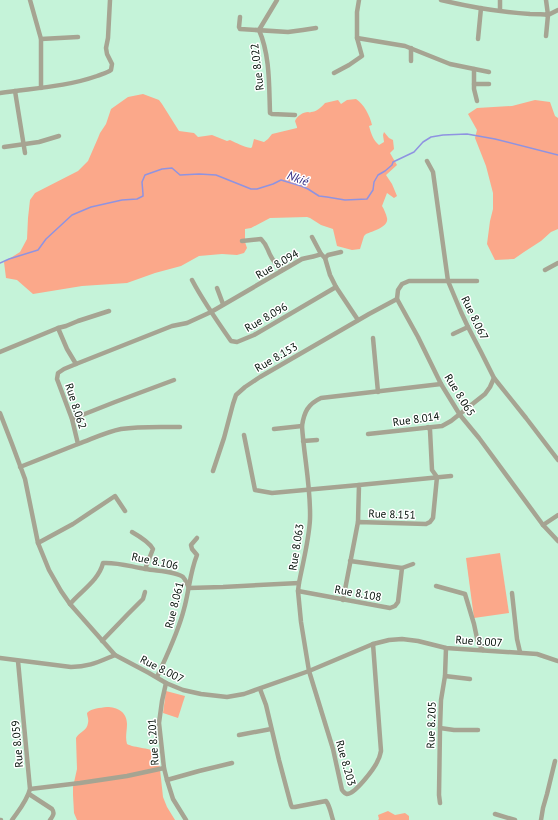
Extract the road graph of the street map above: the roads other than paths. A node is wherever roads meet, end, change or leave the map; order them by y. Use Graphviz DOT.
graph roads {
  1 [pos="30,0"];
  2 [pos="110,0"];
  3 [pos="277,0"];
  4 [pos="359,0"];
  5 [pos="441,0"];
  6 [pos="500,0"];
  7 [pos="546,0"];
  8 [pos="481,8"];
  9 [pos="500,10"];
  10 [pos="558,10"];
  11 [pos="548,15"];
  12 [pos="240,17"];
  13 [pos="316,28"];
  14 [pos="260,30"];
  15 [pos="546,36"];
  16 [pos="78,37"];
  17 [pos="357,38"];
  18 [pos="41,39"];
  19 [pos="478,39"];
  20 [pos="411,48"];
  21 [pos="411,61"];
  22 [pos="474,69"];
  23 [pos="489,72"];
  24 [pos="334,73"];
  25 [pos="474,84"];
  26 [pos="488,84"];
  27 [pos="40,88"];
  28 [pos="15,91"];
  29 [pos="0,93"];
  30 [pos="477,101"];
  31 [pos="294,115"];
  32 [pos="60,136"];
  33 [pos="24,144"];
  34 [pos="4,147"];
  35 [pos="25,153"];
  36 [pos="427,161"];
  37 [pos="312,237"];
  38 [pos="242,241"];
  39 [pos="341,252"];
  40 [pos="323,256"];
  41 [pos="558,263"];
  42 [pos="282,270"];
  43 [pos="545,270"];
  44 [pos="192,280"];
  45 [pos="448,281"];
  46 [pos="477,281"];
  47 [pos="336,286"];
  48 [pos="217,288"];
  49 [pos="398,299"];
  50 [pos="224,304"];
  51 [pos="109,311"];
  52 [pos="211,312"];
  53 [pos="358,320"];
  54 [pos="468,327"];
  55 [pos="58,328"];
  56 [pos="453,334"];
  57 [pos="373,338"];
  58 [pos="0,352"];
  59 [pos="76,364"];
  60 [pos="494,378"];
  61 [pos="174,380"];
  62 [pos="441,384"];
  63 [pos="378,392"];
  64 [pos="0,413"];
  65 [pos="460,414"];
  66 [pos="72,419"];
  67 [pos="302,426"];
  68 [pos="180,427"];
  69 [pos="428,427"];
  70 [pos="274,429"];
  71 [pos="368,434"];
  72 [pos="244,435"];
  73 [pos="317,440"];
  74 [pos="303,441"];
  75 [pos="78,444"];
  76 [pos="558,460"];
  77 [pos="20,467"];
  78 [pos="213,471"];
  79 [pos="451,476"];
  80 [pos="437,477"];
  81 [pos="359,485"];
  82 [pos="308,490"];
  83 [pos="125,511"];
  84 [pos="558,515"];
  85 [pos="358,522"];
  86 [pos="543,525"];
  87 [pos="132,532"];
  88 [pos="197,538"];
  89 [pos="558,541"];
  90 [pos="38,543"];
  91 [pos="350,561"];
  92 [pos="412,564"];
  93 [pos="402,568"];
  94 [pos="145,569"];
  95 [pos="299,583"];
  96 [pos="436,586"];
  97 [pos="189,588"];
  98 [pos="298,591"];
  99 [pos="144,592"];
  100 [pos="512,593"];
  101 [pos="343,600"];
  102 [pos="70,604"];
  103 [pos="102,641"];
  104 [pos="373,644"];
  105 [pos="446,648"];
  106 [pos="483,650"];
  107 [pos="520,652"];
  108 [pos="115,655"];
  109 [pos="0,658"];
  110 [pos="18,660"];
  111 [pos="558,662"];
  112 [pos="309,671"];
  113 [pos="444,676"];
  114 [pos="156,677"];
  115 [pos="470,679"];
  116 [pos="166,683"];
  117 [pos="260,689"];
  118 [pos="440,728"];
  119 [pos="271,729"];
  120 [pos="478,730"];
  121 [pos="239,735"];
  122 [pos="555,761"];
  123 [pos="232,763"];
  124 [pos="164,768"];
  125 [pos="167,780"];
  126 [pos="30,788"];
  127 [pos="29,794"];
  128 [pos="440,803"];
  129 [pos="495,814"];
  130 [pos="12,820"];
  131 [pos="50,820"];
  132 [pos="186,820"];
  133 [pos="333,820"];
  134 [pos="515,820"];
  135 [pos="541,820"];
  1 -- 18 [label="street"];
  2 -- 27 [label="street"];
  3 -- 14 [label="street, Rue 8.022"];
  4 -- 17 [label="street"];
  5 -- 8 [label="street"];
  6 -- 9 [label="street"];
  7 -- 11 [label="street"];
  8 -- 9 [label="street"];
  8 -- 19 [label="street"];
  9 -- 11 [label="street"];
  10 -- 11 [label="street"];
  11 -- 15 [label="street"];
  12 -- 14 [label="street"];
  13 -- 14 [label="street"];
  14 -- 31 [label="street, Rue 8.022"];
  16 -- 18 [label="street"];
  17 -- 20 [label="street"];
  17 -- 24 [label="street"];
  18 -- 27 [label="street"];
  20 -- 21 [label="street"];
  20 -- 22 [label="street"];
  22 -- 23 [label="street"];
  22 -- 25 [label="street"];
  25 -- 26 [label="street"];
  25 -- 30 [label="street"];
  27 -- 28 [label="street"];
  28 -- 29 [label="street"];
  28 -- 33 [label="street"];
  32 -- 33 [label="street"];
  33 -- 34 [label="street"];
  33 -- 35 [label="street"];
  36 -- 45 [label="street, Rue 8.067"];
  37 -- 40 [label="street"];
  38 -- 42 [label="street"];
  39 -- 40 [label="street, Rue 8.094"];
  40 -- 42 [label="street, Rue 8.094"];
  40 -- 47 [label="street"];
  41 -- 43 [label="street"];
  42 -- 50 [label="street, Rue 8.094"];
  44 -- 52 [label="street, Rue 8.096"];
  45 -- 46 [label="street"];
  45 -- 49 [label="street"];
  45 -- 54 [label="street, Rue 8.067"];
  47 -- 52 [label="street, Rue 8.096"];
  47 -- 53 [label="street"];
  48 -- 50 [label="street"];
  49 -- 53 [label="street, Rue 8.153"];
  49 -- 62 [label="street, Rue 8.065"];
  50 -- 52 [label="street, Rue 8.094"];
  51 -- 55 [label="street"];
  52 -- 59 [label="street, Rue 8.094"];
  53 -- 78 [label="street, Rue 8.153"];
  54 -- 56 [label="street"];
  54 -- 60 [label="street, Rue 8.067"];
  55 -- 58 [label="street"];
  55 -- 59 [label="street"];
  57 -- 63 [label="street"];
  59 -- 66 [label="street, Rue 8.062"];
  60 -- 65 [label="street, Rue 8.014"];
  60 -- 76 [label="street, Rue 8.067"];
  61 -- 66 [label="street"];
  62 -- 63 [label="street"];
  62 -- 65 [label="street, Rue 8.065"];
  63 -- 67 [label="street, Rue 8.063"];
  64 -- 77 [label="street, Rue 8.007"];
  65 -- 69 [label="street, Rue 8.014"];
  65 -- 86 [label="street, Rue 8.065"];
  66 -- 75 [label="street, Rue 8.062"];
  67 -- 70 [label="street"];
  67 -- 74 [label="street, Rue 8.063"];
  68 -- 75 [label="street"];
  69 -- 71 [label="street, Rue 8.014"];
  69 -- 80 [label="street, Rue 8.151"];
  72 -- 82 [label="street"];
  73 -- 74 [label="street"];
  74 -- 82 [label="street, Rue 8.063"];
  75 -- 77 [label="street, Rue 8.062"];
  77 -- 90 [label="street, Rue 8.007"];
  79 -- 80 [label="street"];
  80 -- 81 [label="street"];
  80 -- 85 [label="street, Rue 8.151"];
  81 -- 82 [label="street"];
  81 -- 85 [label="street"];
  82 -- 95 [label="street, Rue 8.063"];
  83 -- 90 [label="street"];
  84 -- 86 [label="street"];
  85 -- 91 [label="street, Rue 8.151"];
  86 -- 89 [label="street, Rue 8.065"];
  87 -- 94 [label="street"];
  88 -- 97 [label="street, Rue 8.061"];
  90 -- 102 [label="street, Rue 8.007"];
  91 -- 93 [label="street"];
  91 -- 101 [label="street, Rue 8.151"];
  92 -- 93 [label="street"];
  93 -- 101 [label="street, Rue 8.108"];
  94 -- 97 [label="street, Rue 8.106"];
  94 -- 102 [label="street, Rue 8.106"];
  95 -- 97 [label="street"];
  95 -- 98 [label="street, Rue 8.063"];
  96 -- 106 [label="street"];
  97 -- 114 [label="street, Rue 8.061"];
  98 -- 101 [label="street, Rue 8.108"];
  98 -- 112 [label="street, Rue 8.063"];
  99 -- 103 [label="street"];
  100 -- 107 [label="street"];
  102 -- 103 [label="street, Rue 8.007"];
  103 -- 108 [label="street, Rue 8.007"];
  104 -- 105 [label="street, Rue 8.007"];
  104 -- 112 [label="street, Rue 8.007"];
  104 -- 112 [label="street, Rue 8.203"];
  105 -- 106 [label="street, Rue 8.007"];
  105 -- 113 [label="street, Rue 8.205"];
  106 -- 107 [label="street, Rue 8.007"];
  107 -- 111 [label="street, Rue 8.007"];
  108 -- 110 [label="street"];
  108 -- 114 [label="street, Rue 8.007"];
  109 -- 110 [label="street"];
  110 -- 126 [label="street, Rue 8.059"];
  112 -- 117 [label="street, Rue 8.007"];
  113 -- 115 [label="street"];
  113 -- 118 [label="street, Rue 8.205"];
  114 -- 116 [label="street, Rue 8.007"];
  116 -- 117 [label="street, Rue 8.007"];
  116 -- 124 [label="street, Rue 8.201"];
  117 -- 119 [label="street"];
  118 -- 120 [label="street"];
  118 -- 128 [label="street, Rue 8.205"];
  119 -- 121 [label="street"];
  119 -- 133 [label="street"];
  122 -- 135 [label="street"];
  123 -- 125 [label="street, Rue 8.201"];
  124 -- 125 [label="street, Rue 8.201"];
  124 -- 126 [label="street"];
  125 -- 132 [label="street"];
  126 -- 127 [label="street, Rue 8.059"];
  127 -- 130 [label="street, Rue 8.059"];
  127 -- 131 [label="street"];
  129 -- 134 [label="street"];
}
